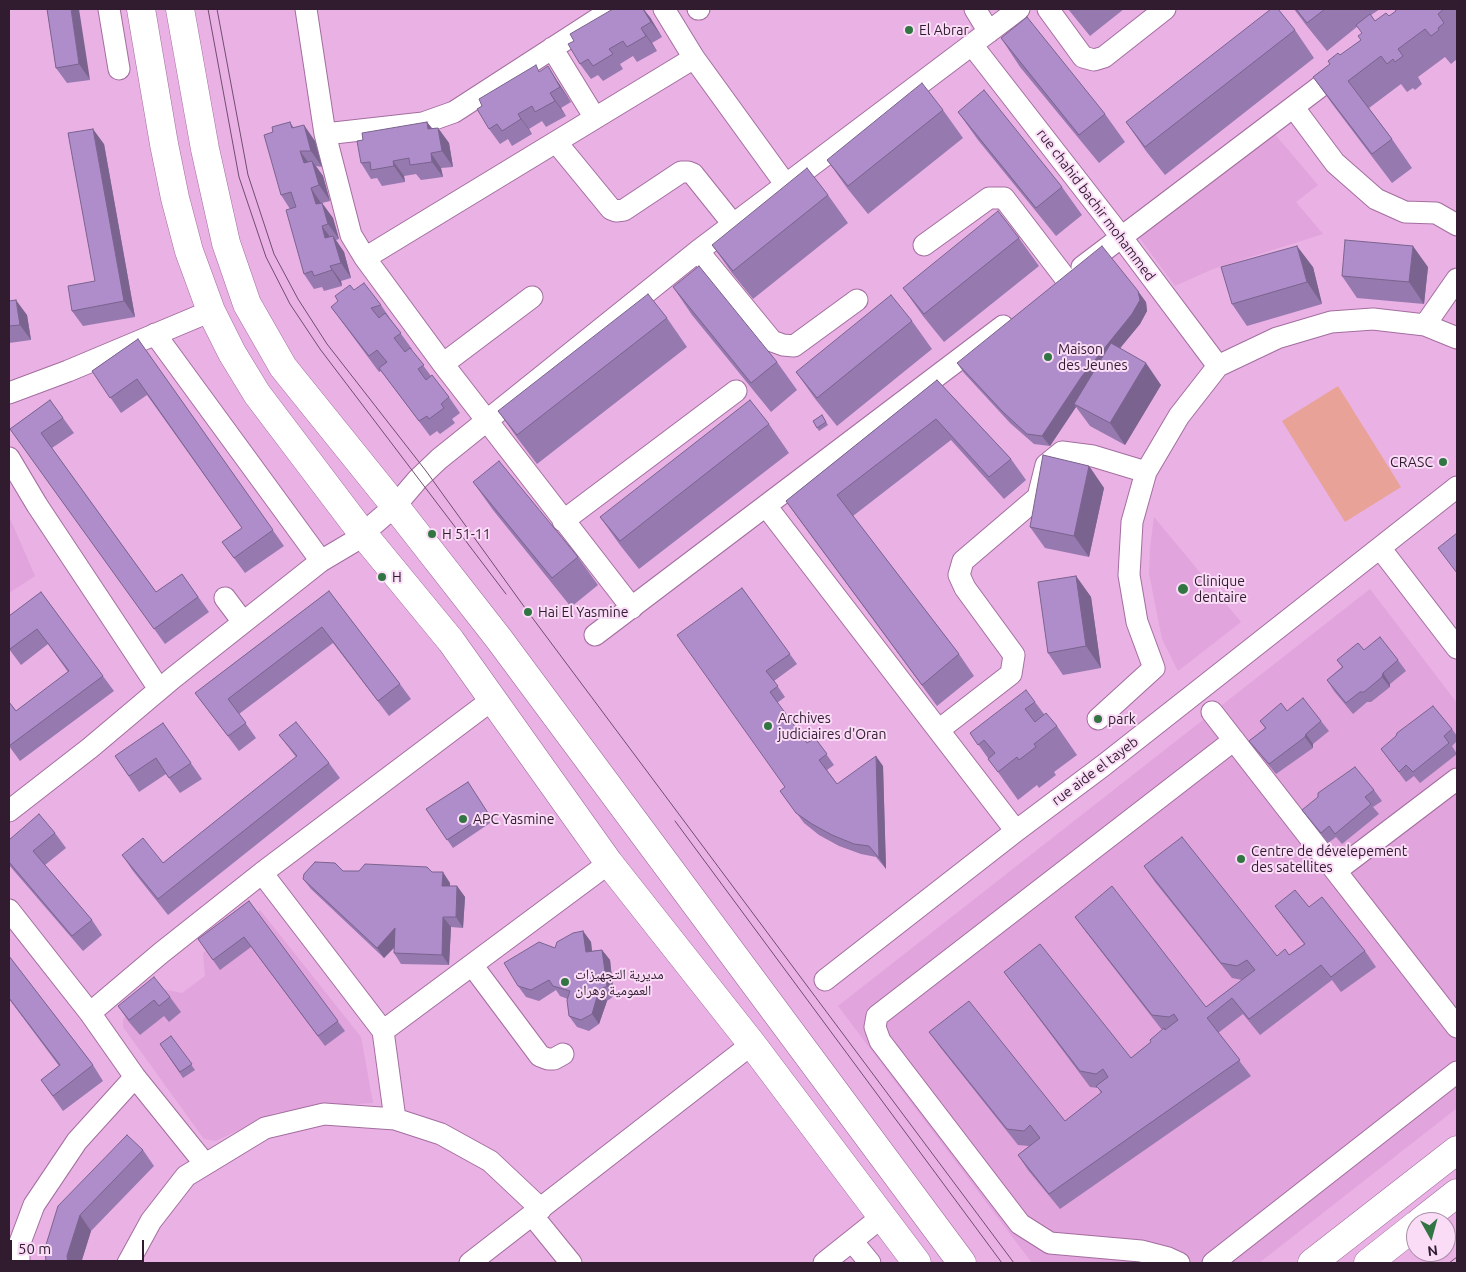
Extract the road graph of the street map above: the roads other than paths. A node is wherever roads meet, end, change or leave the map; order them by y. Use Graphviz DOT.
graph roads {
  1 [pos="109,9"];
  2 [pos="141,9"];
  3 [pos="180,9"];
  4 [pos="306,9"];
  5 [pos="613,9"];
  6 [pos="664,9"];
  7 [pos="975,9"];
  8 [pos="1019,9"];
  9 [pos="1048,9"];
  10 [pos="1165,9"];
  11 [pos="990,32"];
  12 [pos="972,45"];
  13 [pos="552,48"];
  14 [pos="1360,55"];
  15 [pos="694,58"];
  16 [pos="119,69"];
  17 [pos="1294,108"];
  18 [pos="595,118"];
  19 [pos="325,134"];
  20 [pos="556,142"];
  21 [pos="786,185"];
  22 [pos="733,224"];
  23 [pos="1457,225"];
  24 [pos="1121,237"];
  25 [pos="924,246"];
  26 [pos="698,251"];
  27 [pos="365,258"];
  28 [pos="1457,279"];
  29 [pos="532,297"];
  30 [pos="857,300"];
  31 [pos="210,311"];
  32 [pos="1019,315"];
  33 [pos="1425,325"];
  34 [pos="155,334"];
  35 [pos="1457,338"];
  36 [pos="443,364"];
  37 [pos="1218,366"];
  38 [pos="736,391"];
  39 [pos="9,393"];
  40 [pos="488,421"];
  41 [pos="9,458"];
  42 [pos="1146,472"];
  43 [pos="1457,487"];
  44 [pos="395,506"];
  45 [pos="766,506"];
  46 [pos="563,521"];
  47 [pos="363,534"];
  48 [pos="1380,548"];
  49 [pos="320,561"];
  50 [pos="225,598"];
  51 [pos="632,608"];
  52 [pos="243,622"];
  53 [pos="595,635"];
  54 [pos="1457,648"];
  55 [pos="159,689"];
  56 [pos="493,699"];
  57 [pos="1212,712"];
  58 [pos="1098,719"];
  59 [pos="940,729"];
  60 [pos="1234,740"];
  61 [pos="1457,779"];
  62 [pos="9,811"];
  63 [pos="1016,831"];
  64 [pos="609,863"];
  65 [pos="1336,871"];
  66 [pos="262,873"];
  67 [pos="9,910"];
  68 [pos="472,965"];
  69 [pos="826,980"];
  70 [pos="90,1013"];
  71 [pos="1457,1027"];
  72 [pos="383,1031"];
  73 [pos="752,1044"];
  74 [pos="563,1054"];
  75 [pos="1457,1072"];
  76 [pos="135,1077"];
  77 [pos="395,1119"];
  78 [pos="1457,1150"];
  79 [pos="205,1164"];
  80 [pos="1457,1193"];
  81 [pos="536,1212"];
  82 [pos="1433,1212"];
  83 [pos="883,1216"];
  84 [pos="1406,1234"];
  85 [pos="852,1241"];
  86 [pos="19,1263"];
  87 [pos="128,1263"];
  88 [pos="470,1263"];
  89 [pos="571,1263"];
  90 [pos="824,1263"];
  91 [pos="870,1263"];
  92 [pos="917,1263"];
  93 [pos="962,1263"];
  94 [pos="1179,1263"];
  95 [pos="1213,1263"];
  96 [pos="1312,1263"];
  97 [pos="1368,1263"];
  1 -- 16 [label="street"];
  2 -- 31 [label="main road"];
  3 -- 44 [label="main road"];
  4 -- 19 [label="street"];
  5 -- 13 [label="street"];
  6 -- 15 [label="street"];
  7 -- 11 [label="street"];
  8 -- 11 [label="street"];
  9 -- 10 [label="street"];
  11 -- 12 [label="street"];
  12 -- 21 [label="street"];
  12 -- 24 [label="street, rue chahid bachir mohammed"];
  13 -- 18 [label="street"];
  13 -- 19 [label="street"];
  14 -- 17 [label="street"];
  15 -- 18 [label="street"];
  15 -- 21 [label="street"];
  17 -- 23 [label="street"];
  17 -- 24 [label="street"];
  18 -- 20 [label="street"];
  19 -- 27 [label="street"];
  20 -- 22 [label="street"];
  20 -- 27 [label="street"];
  21 -- 22 [label="street"];
  22 -- 26 [label="street"];
  24 -- 25 [label="street"];
  24 -- 37 [label="street, rue chahid bachir mohammed"];
  26 -- 30 [label="street"];
  26 -- 40 [label="street"];
  27 -- 36 [label="street"];
  28 -- 33 [label="street"];
  29 -- 36 [label="street"];
  31 -- 34 [label="street"];
  31 -- 47 [label="main road"];
  32 -- 45 [label="street"];
  33 -- 35 [label="street"];
  33 -- 37 [label="street"];
  34 -- 39 [label="street"];
  34 -- 49 [label="street"];
  36 -- 40 [label="street"];
  37 -- 42 [label="street"];
  38 -- 46 [label="street"];
  40 -- 44 [label="street"];
  40 -- 46 [label="street"];
  41 -- 55 [label="street"];
  42 -- 58 [label="street"];
  42 -- 59 [label="street"];
  43 -- 48 [label="street, rue aide el tayeb"];
  44 -- 47 [label="street"];
  44 -- 93 [label="main road"];
  45 -- 51 [label="street"];
  45 -- 59 [label="street"];
  46 -- 51 [label="street"];
  47 -- 49 [label="street"];
  47 -- 56 [label="main road"];
  48 -- 54 [label="street"];
  48 -- 63 [label="street, rue aide el tayeb"];
  49 -- 52 [label="street"];
  50 -- 52 [label="street"];
  51 -- 53 [label="street"];
  52 -- 55 [label="street"];
  55 -- 62 [label="street"];
  56 -- 64 [label="main road"];
  56 -- 66 [label="street"];
  57 -- 60 [label="street"];
  59 -- 63 [label="street"];
  60 -- 65 [label="street"];
  60 -- 94 [label="street"];
  61 -- 65 [label="street"];
  63 -- 69 [label="street, rue aide el tayeb"];
  64 -- 68 [label="street"];
  64 -- 73 [label="main road"];
  65 -- 71 [label="street"];
  66 -- 70 [label="street"];
  66 -- 72 [label="street"];
  67 -- 70 [label="street"];
  68 -- 72 [label="street"];
  68 -- 74 [label="street"];
  70 -- 76 [label="street"];
  72 -- 77 [label="street"];
  73 -- 81 [label="street"];
  73 -- 83 [label="main road"];
  75 -- 95 [label="street"];
  76 -- 79 [label="street"];
  76 -- 86 [label="street"];
  77 -- 79 [label="street"];
  77 -- 81 [label="street"];
  78 -- 96 [label="main road"];
  79 -- 87 [label="street"];
  80 -- 82 [label="main road"];
  81 -- 88 [label="street"];
  81 -- 89 [label="street"];
  83 -- 85 [label="street"];
  83 -- 92 [label="main road"];
  84 -- 97 [label="main road"];
  85 -- 90 [label="street"];
  85 -- 91 [label="street"];
}
